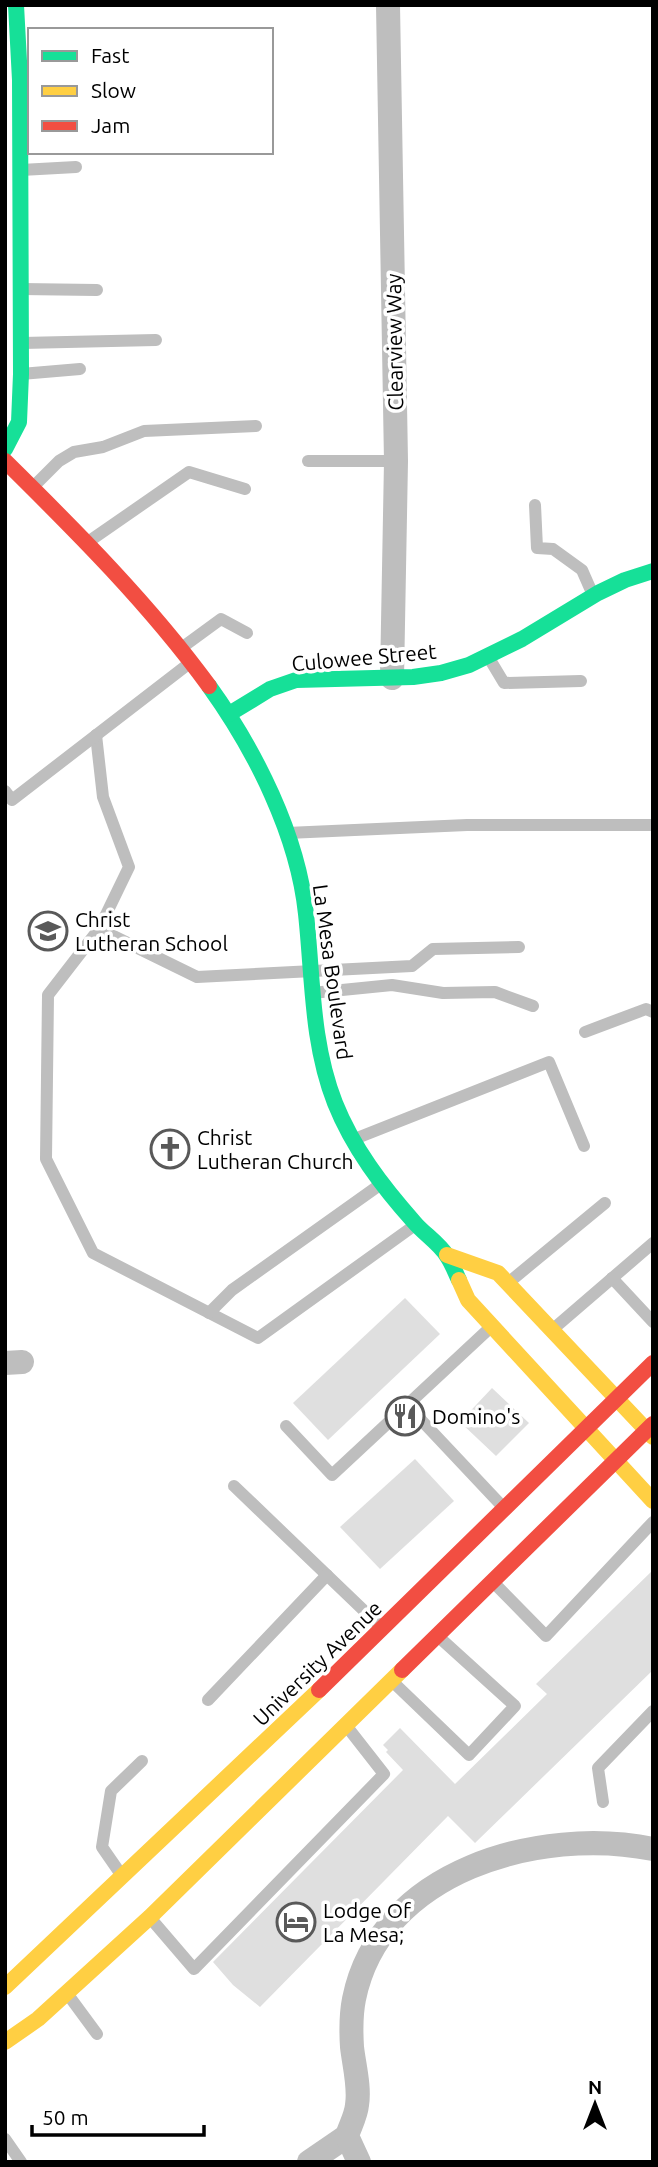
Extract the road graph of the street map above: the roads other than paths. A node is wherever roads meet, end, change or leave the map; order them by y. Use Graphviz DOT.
graph roads {
  1 [pos="16,5"];
  2 [pos="388,5"];
  3 [pos="13,81"];
  4 [pos="76,167"];
  5 [pos="21,170"];
  6 [pos="13,203"];
  7 [pos="21,289"];
  8 [pos="97,290"];
  9 [pos="156,340"];
  10 [pos="22,343"];
  11 [pos="80,369"];
  12 [pos="21,374"];
  13 [pos="257,426"];
  14 [pos="5,449"];
  15 [pos="5,461"];
  16 [pos="308,461"];
  17 [pos="396,461"];
  18 [pos="33,487"];
  19 [pos="245,489"];
  20 [pos="535,505"];
  21 [pos="88,542"];
  22 [pos="653,571"];
  23 [pos="594,596"];
  24 [pos="247,633"];
  25 [pos="180,649"];
  26 [pos="489,657"];
  27 [pos="191,662"];
  28 [pos="392,678"];
  29 [pos="581,681"];
  30 [pos="229,714"];
  31 [pos="96,735"];
  32 [pos="5,791"];
  33 [pos="653,825"];
  34 [pos="287,833"];
  35 [pos="99,929"];
  36 [pos="519,947"];
  37 [pos="310,970"];
  38 [pos="312,993"];
  39 [pos="533,1006"];
  40 [pos="653,1012"];
  41 [pos="585,1032"];
  42 [pos="352,1140"];
  43 [pos="584,1146"];
  44 [pos="382,1184"];
  45 [pos="604,1203"];
  46 [pos="416,1225"];
  47 [pos="653,1243"];
  48 [pos="447,1255"];
  49 [pos="612,1278"];
  50 [pos="507,1283"];
  51 [pos="209,1313"];
  52 [pos="653,1322"];
  53 [pos="492,1326"];
  54 [pos="552,1330"];
  55 [pos="653,1363"];
  56 [pos="616,1399"];
  57 [pos="407,1405"];
  58 [pos="286,1426"];
  59 [pos="586,1429"];
  60 [pos="651,1430"];
  61 [pos="615,1460"];
  62 [pos="234,1486"];
  63 [pos="653,1501"];
  64 [pos="505,1509"];
  65 [pos="653,1522"];
  66 [pos="327,1575"];
  67 [pos="491,1581"];
  68 [pos="383,1629"];
  69 [pos="437,1635"];
  70 [pos="391,1681"];
  71 [pos="208,1700"];
  72 [pos="653,1711"];
  73 [pos="346,1726"];
  74 [pos="142,1761"];
  75 [pos="603,1802"];
  76 [pos="653,1849"];
  77 [pos="122,1876"];
  78 [pos="150,1917"];
  79 [pos="5,1987"];
  80 [pos="67,1993"];
  81 [pos="97,2034"];
  82 [pos="5,2042"];
  83 [pos="347,2136"];
  84 [pos="5,2139"];
  85 [pos="21,2162"];
  86 [pos="309,2162"];
  87 [pos="359,2162"];
  1 -- 3 [label="main road"];
  2 -- 17 [label="street, Clearview Way"];
  3 -- 5 [label="main road"];
  4 -- 5 [label="lane"];
  5 -- 6 [label="main road"];
  6 -- 7 [label="main road"];
  7 -- 8 [label="lane"];
  7 -- 10 [label="main road"];
  9 -- 10 [label="lane"];
  10 -- 12 [label="main road"];
  11 -- 12 [label="lane"];
  12 -- 14 [label="main road"];
  13 -- 18 [label="lane"];
  15 -- 18 [label="main road, La Mesa Boulevard"];
  16 -- 17 [label="lane"];
  17 -- 28 [label="street, Clearview Way"];
  18 -- 21 [label="main road, La Mesa Boulevard"];
  19 -- 21 [label="lane"];
  20 -- 23 [label="lane"];
  21 -- 25 [label="main road, La Mesa Boulevard"];
  22 -- 23 [label="main road, Culowee Street"];
  23 -- 26 [label="main road, Culowee Street"];
  24 -- 25 [label="lane"];
  25 -- 27 [label="main road, La Mesa Boulevard"];
  26 -- 28 [label="main road, Culowee Street"];
  26 -- 29 [label="lane"];
  27 -- 30 [label="main road, La Mesa Boulevard"];
  27 -- 31 [label="lane"];
  28 -- 30 [label="main road, Culowee Street"];
  30 -- 34 [label="main road, La Mesa Boulevard"];
  31 -- 32 [label="lane"];
  31 -- 35 [label="lane"];
  33 -- 34 [label="lane"];
  34 -- 37 [label="main road, La Mesa Boulevard"];
  35 -- 37 [label="lane"];
  35 -- 51 [label="lane"];
  36 -- 37 [label="lane"];
  37 -- 38 [label="main road, La Mesa Boulevard"];
  38 -- 39 [label="lane"];
  38 -- 42 [label="main road, La Mesa Boulevard"];
  40 -- 41 [label="lane"];
  42 -- 43 [label="lane"];
  42 -- 44 [label="main road, La Mesa Boulevard"];
  44 -- 46 [label="main road, La Mesa Boulevard"];
  44 -- 51 [label="lane"];
  45 -- 50 [label="lane"];
  46 -- 48 [label="main road, La Mesa Boulevard"];
  46 -- 51 [label="lane"];
  47 -- 49 [label="lane"];
  48 -- 50 [label="main road, La Mesa Boulevard"];
  48 -- 53 [label="main road, La Mesa Boulevard"];
  49 -- 52 [label="lane"];
  49 -- 54 [label="lane"];
  50 -- 54 [label="main road, La Mesa Boulevard"];
  53 -- 57 [label="lane"];
  53 -- 59 [label="main road, La Mesa Boulevard"];
  54 -- 56 [label="main road, La Mesa Boulevard"];
  55 -- 56 [label="main road, University Avenue"];
  56 -- 59 [label="main road, University Avenue"];
  56 -- 60 [label="main road, La Mesa Boulevard"];
  57 -- 58 [label="lane"];
  57 -- 64 [label="lane"];
  59 -- 61 [label="main road, La Mesa Boulevard"];
  59 -- 64 [label="main road, University Avenue"];
  60 -- 61 [label="main road"];
  61 -- 63 [label="main road, La Mesa Boulevard"];
  61 -- 67 [label="main road"];
  62 -- 66 [label="lane"];
  64 -- 68 [label="main road, University Avenue"];
  65 -- 67 [label="lane"];
  66 -- 68 [label="lane"];
  66 -- 71 [label="lane"];
  67 -- 69 [label="main road"];
  68 -- 77 [label="main road, University Avenue"];
  69 -- 70 [label="main road"];
  69 -- 70 [label="lane"];
  70 -- 73 [label="main road"];
  72 -- 75 [label="lane"];
  73 -- 78 [label="main road"];
  73 -- 78 [label="lane"];
  74 -- 77 [label="lane"];
  76 -- 83 [label="street"];
  77 -- 79 [label="main road, University Avenue"];
  78 -- 80 [label="main road"];
  80 -- 81 [label="lane"];
  80 -- 82 [label="main road"];
  83 -- 86 [label="street"];
  83 -- 87 [label="street"];
  84 -- 85 [label="lane"];
}
